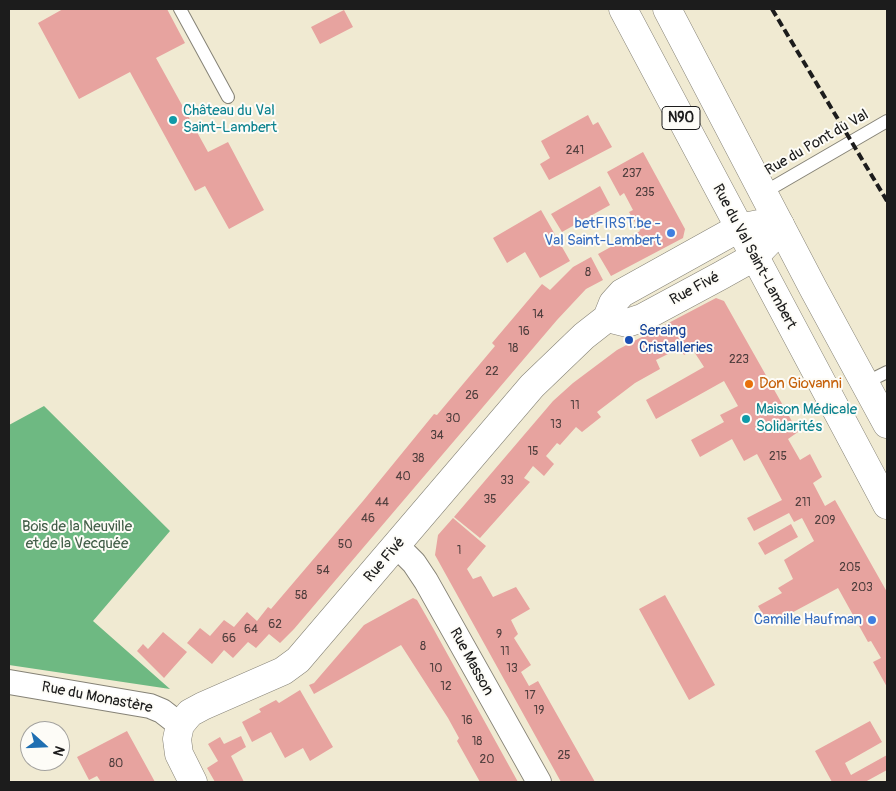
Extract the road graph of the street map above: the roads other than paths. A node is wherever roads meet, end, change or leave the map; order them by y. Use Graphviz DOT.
graph roads {
  1 [pos="180,9"];
  2 [pos="623,9"];
  3 [pos="667,9"];
  4 [pos="228,97"];
  5 [pos="887,121"];
  6 [pos="764,193"];
  7 [pos="780,225"];
  8 [pos="739,228"];
  9 [pos="754,257"];
  10 [pos="607,318"];
  11 [pos="876,378"];
  12 [pos="887,424"];
  13 [pos="887,505"];
  14 [pos="397,546"];
  15 [pos="9,682"];
  16 [pos="180,725"];
  17 [pos="193,782"];
  18 [pos="539,782"];
  1 -- 4 [label="lane"];
  2 -- 8 [label="street, Rue du Val Saint-Lambert / N90"];
  3 -- 6 [label="street, N90"];
  5 -- 6 [label="lane, Rue du Pont du Val"];
  6 -- 7 [label="street, N90"];
  7 -- 8 [label="street, Rue Fivé"];
  7 -- 9 [label="street, Rue Fivé"];
  7 -- 11 [label="street, N90"];
  8 -- 9 [label="street, Rue du Val Saint-Lambert / N90"];
  8 -- 10 [label="street, Rue Fivé"];
  9 -- 10 [label="street, Rue Fivé"];
  9 -- 13 [label="street, Rue du Val Saint-Lambert / N90"];
  10 -- 14 [label="street, Rue Fivé"];
  11 -- 12 [label="street, N90"];
  14 -- 16 [label="street, Rue Fivé"];
  14 -- 18 [label="street, Rue Masson"];
  15 -- 16 [label="street, Rue du Monastère"];
  16 -- 17 [label="street"];
}
